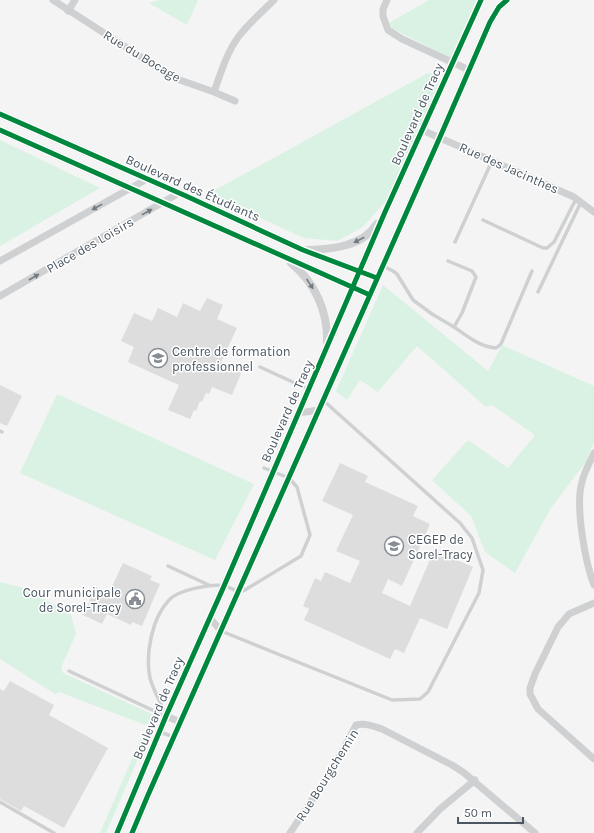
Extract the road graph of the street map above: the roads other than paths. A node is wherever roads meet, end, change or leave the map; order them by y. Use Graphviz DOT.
graph roads {
  1 [pos="53,0"];
  2 [pos="75,0"];
  3 [pos="274,0"];
  4 [pos="387,0"];
  5 [pos="481,0"];
  6 [pos="507,0"];
  7 [pos="68,11"];
  8 [pos="452,62"];
  9 [pos="469,70"];
  10 [pos="214,92"];
  11 [pos="235,101"];
  12 [pos="0,114"];
  13 [pos="0,130"];
  14 [pos="422,130"];
  15 [pos="440,137"];
  16 [pos="492,161"];
  17 [pos="148,179"];
  18 [pos="131,188"];
  19 [pos="179,193"];
  20 [pos="578,200"];
  21 [pos="163,203"];
  22 [pos="385,212"];
  23 [pos="594,212"];
  24 [pos="483,220"];
  25 [pos="455,242"];
  26 [pos="303,250"];
  27 [pos="282,257"];
  28 [pos="0,261"];
  29 [pos="448,261"];
  30 [pos="383,266"];
  31 [pos="360,271"];
  32 [pos="532,271"];
  33 [pos="377,278"];
  34 [pos="352,288"];
  35 [pos="538,292"];
  36 [pos="370,295"];
  37 [pos="0,296"];
  38 [pos="454,327"];
  39 [pos="327,347"];
  40 [pos="260,367"];
  41 [pos="309,390"];
  42 [pos="323,400"];
  43 [pos="319,410"];
  44 [pos="299,413"];
  45 [pos="594,453"];
  46 [pos="264,468"];
  47 [pos="273,471"];
  48 [pos="289,478"];
  49 [pos="168,566"];
  50 [pos="594,585"];
  51 [pos="212,586"];
  52 [pos="224,586"];
  53 [pos="239,592"];
  54 [pos="594,603"];
  55 [pos="210,618"];
  56 [pos="221,631"];
  57 [pos="69,671"];
  58 [pos="166,716"];
  59 [pos="180,722"];
  60 [pos="160,732"];
  61 [pos="174,737"];
  62 [pos="594,758"];
  63 [pos="474,780"];
  64 [pos="0,802"];
  65 [pos="134,832"];
  66 [pos="54,833"];
  67 [pos="118,833"];
  68 [pos="290,833"];
  69 [pos="417,833"];
  70 [pos="535,833"];
  1 -- 7 [label="street, Rue du Bocage"];
  2 -- 7 [label="street"];
  3 -- 10 [label="street"];
  4 -- 8 [label="street"];
  5 -- 8 [label="street, Boulevard de Tracy"];
  6 -- 9 [label="street, Boulevard de Tracy"];
  7 -- 10 [label="street, Rue du Bocage"];
  8 -- 9 [label="street"];
  8 -- 14 [label="street, Boulevard de Tracy"];
  9 -- 15 [label="street, Boulevard de Tracy"];
  10 -- 11 [label="street, Rue du Bocage"];
  12 -- 17 [label="street, Boulevard des Étudiants"];
  13 -- 18 [label="street, Boulevard des Étudiants"];
  14 -- 15 [label="street, Rue des Jacinthes"];
  14 -- 22 [label="street, Boulevard de Tracy"];
  15 -- 16 [label="street, Rue des Jacinthes"];
  15 -- 30 [label="street, Boulevard de Tracy"];
  16 -- 20 [label="street, Rue des Jacinthes"];
  16 -- 25 [label="lane"];
  17 -- 18 [label="street"];
  17 -- 19 [label="street, Boulevard des Étudiants"];
  18 -- 21 [label="street, Boulevard des Étudiants"];
  18 -- 28 [label="street, one-way"];
  19 -- 21 [label="street, Place des Loisirs"];
  19 -- 26 [label="street, Boulevard des Étudiants"];
  20 -- 23 [label="street, Rue des Jacinthes"];
  20 -- 24 [label="lane"];
  20 -- 35 [label="lane"];
  21 -- 27 [label="street, Boulevard des Étudiants"];
  37 -- 21 [label="street, Place des Loisirs, one-way"];
  22 -- 26 [label="street, one-way"];
  22 -- 31 [label="street, Boulevard de Tracy"];
  26 -- 31 [label="street, Boulevard des Étudiants"];
  27 -- 34 [label="street, Boulevard des Étudiants"];
  27 -- 39 [label="street, one-way"];
  29 -- 38 [label="lane"];
  30 -- 33 [label="street, Boulevard de Tracy"];
  30 -- 38 [label="lane"];
  31 -- 33 [label="street, Boulevard des Étudiants"];
  31 -- 34 [label="street, Boulevard de Tracy"];
  32 -- 38 [label="lane"];
  33 -- 36 [label="street, Boulevard de Tracy"];
  34 -- 36 [label="street, Boulevard des Étudiants"];
  34 -- 39 [label="street, Boulevard de Tracy"];
  36 -- 42 [label="street, Boulevard de Tracy"];
  39 -- 41 [label="street, Boulevard de Tracy"];
  40 -- 41 [label="lane"];
  41 -- 44 [label="street, Boulevard de Tracy"];
  42 -- 43 [label="street, Boulevard de Tracy"];
  42 -- 56 [label="lane"];
  43 -- 44 [label="street, Boulevard de Tracy"];
  43 -- 48 [label="street, Boulevard de Tracy"];
  44 -- 47 [label="street, Boulevard de Tracy"];
  45 -- 50 [label="street"];
  46 -- 47 [label="lane"];
  47 -- 48 [label="lane, Boulevard de Tracy"];
  47 -- 52 [label="street, Boulevard de Tracy"];
  48 -- 53 [label="street, Boulevard de Tracy"];
  48 -- 53 [label="lane"];
  49 -- 51 [label="lane"];
  51 -- 52 [label="lane"];
  51 -- 58 [label="lane"];
  52 -- 53 [label="lane"];
  52 -- 55 [label="street, Boulevard de Tracy"];
  53 -- 56 [label="street, Boulevard de Tracy"];
  54 -- 62 [label="street"];
  55 -- 56 [label="street"];
  55 -- 58 [label="street, Boulevard de Tracy"];
  56 -- 59 [label="street, Boulevard de Tracy"];
  57 -- 58 [label="lane"];
  58 -- 59 [label="street, Boulevard de Tracy"];
  58 -- 60 [label="street, Boulevard de Tracy"];
  59 -- 61 [label="street, Boulevard de Tracy"];
  60 -- 61 [label="lane, Boulevard de Tracy"];
  60 -- 67 [label="street, Boulevard de Tracy"];
  61 -- 65 [label="street, Boulevard de Tracy"];
  63 -- 68 [label="street, Rue Bourgchemin"];
  63 -- 69 [label="street"];
  63 -- 70 [label="street"];
  64 -- 66 [label="lane"];
}
